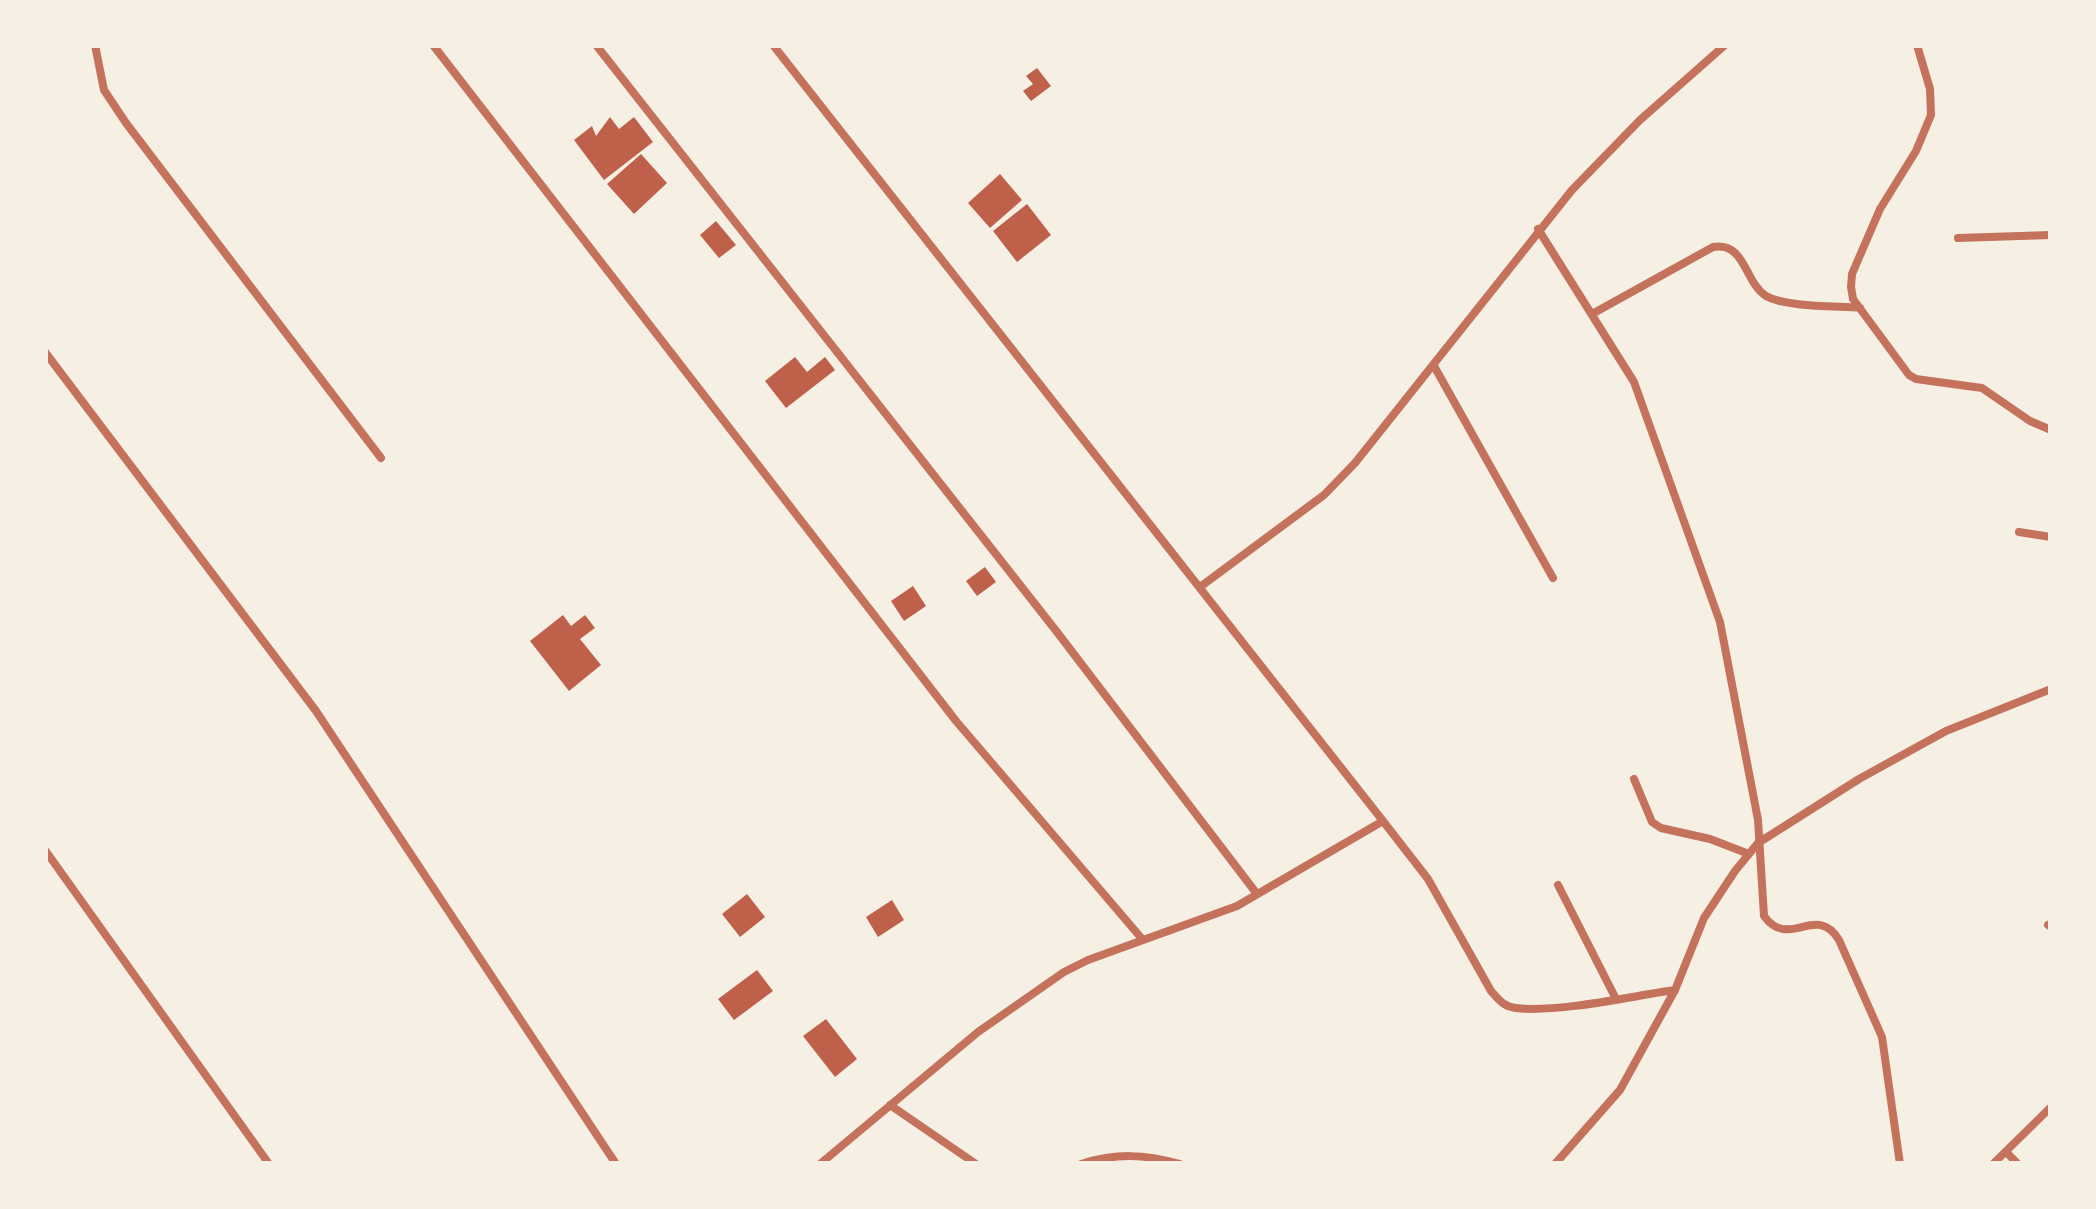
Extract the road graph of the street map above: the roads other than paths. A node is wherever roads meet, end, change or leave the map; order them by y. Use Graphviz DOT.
graph roads {
  1 [pos="95,45"];
  2 [pos="433,45"];
  3 [pos="596,45"];
  4 [pos="772,45"];
  5 [pos="1725,45"];
  6 [pos="1916,45"];
  7 [pos="1538,229"];
  8 [pos="2051,235"];
  9 [pos="1958,238"];
  10 [pos="1860,308"];
  11 [pos="1592,314"];
  12 [pos="45,352"];
  13 [pos="1434,366"];
  14 [pos="2051,430"];
  15 [pos="381,458"];
  16 [pos="2019,532"];
  17 [pos="2051,537"];
  18 [pos="1553,578"];
  19 [pos="1200,587"];
  20 [pos="2051,689"];
  21 [pos="1634,779"];
  22 [pos="1382,822"];
  23 [pos="1758,843"];
  24 [pos="45,850"];
  25 [pos="1749,854"];
  26 [pos="1558,885"];
  27 [pos="1257,894"];
  28 [pos="1143,940"];
  29 [pos="1675,990"];
  30 [pos="1616,999"];
  31 [pos="890,1105"];
  32 [pos="2051,1107"];
  33 [pos="2007,1152"];
  34 [pos="269,1164"];
  35 [pos="616,1164"];
  36 [pos="820,1164"];
  37 [pos="976,1164"];
  38 [pos="1081,1164"];
  39 [pos="1180,1164"];
  40 [pos="1555,1164"];
  41 [pos="1900,1164"];
  42 [pos="1993,1164"];
  43 [pos="2018,1164"];
  1 -- 15 [label="street"];
  2 -- 28 [label="street"];
  3 -- 27 [label="street"];
  4 -- 19 [label="street"];
  5 -- 7 [label="street"];
  6 -- 10 [label="street"];
  7 -- 11 [label="street"];
  7 -- 13 [label="street"];
  8 -- 9 [label="street"];
  10 -- 11 [label="street"];
  10 -- 14 [label="street"];
  11 -- 23 [label="street"];
  12 -- 35 [label="street"];
  13 -- 18 [label="street"];
  13 -- 19 [label="street"];
  16 -- 17 [label="street"];
  19 -- 22 [label="street"];
  20 -- 23 [label="street"];
  21 -- 25 [label="street"];
  22 -- 27 [label="street"];
  22 -- 30 [label="street"];
  23 -- 25 [label="street"];
  23 -- 41 [label="street"];
  24 -- 34 [label="street"];
  25 -- 29 [label="street"];
  26 -- 30 [label="street"];
  27 -- 28 [label="street"];
  28 -- 31 [label="street"];
  29 -- 30 [label="street"];
  29 -- 40 [label="street"];
  31 -- 36 [label="street"];
  31 -- 37 [label="street"];
  32 -- 33 [label="street"];
  33 -- 42 [label="street"];
  33 -- 43 [label="street"];
  38 -- 39 [label="street"];
}
